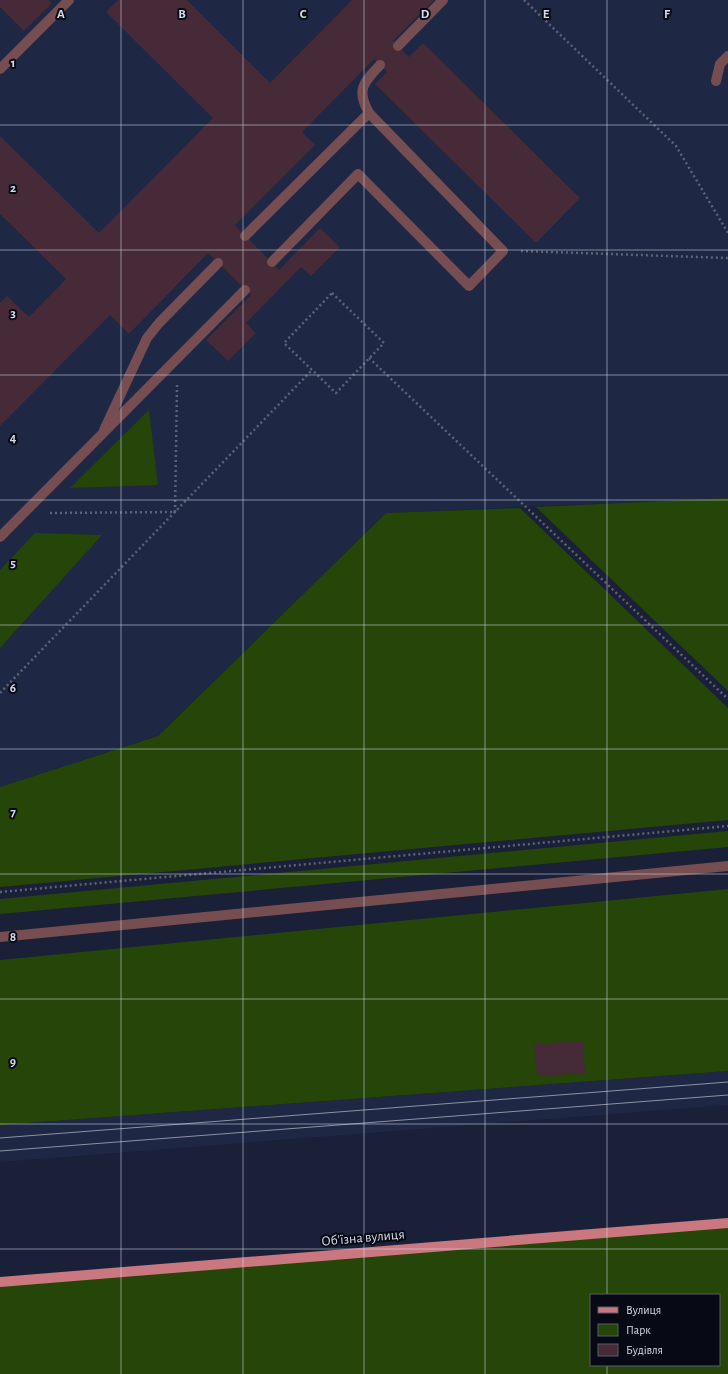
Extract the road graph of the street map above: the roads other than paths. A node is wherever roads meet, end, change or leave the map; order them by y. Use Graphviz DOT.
graph roads {
  1 [pos="69,0"];
  2 [pos="443,0"];
  3 [pos="398,46"];
  4 [pos="728,56"];
  5 [pos="380,65"];
  6 [pos="0,69"];
  7 [pos="716,81"];
  8 [pos="369,113"];
  9 [pos="246,236"];
  10 [pos="272,262"];
  11 [pos="218,263"];
  12 [pos="245,290"];
  13 [pos="101,435"];
  14 [pos="0,536"];
  15 [pos="728,866"];
  16 [pos="0,937"];
  17 [pos="728,1223"];
  18 [pos="0,1282"];
  1 -- 6 [label="street"];
  2 -- 3 [label="street"];
  4 -- 7 [label="street"];
  5 -- 8 [label="street"];
  8 -- 9 [label="street"];
  8 -- 10 [label="street"];
  11 -- 13 [label="street"];
  12 -- 13 [label="street"];
  13 -- 14 [label="street"];
  15 -- 16 [label="street"];
  17 -- 18 [label="main road, Обʼїзна вулиця"];
}
